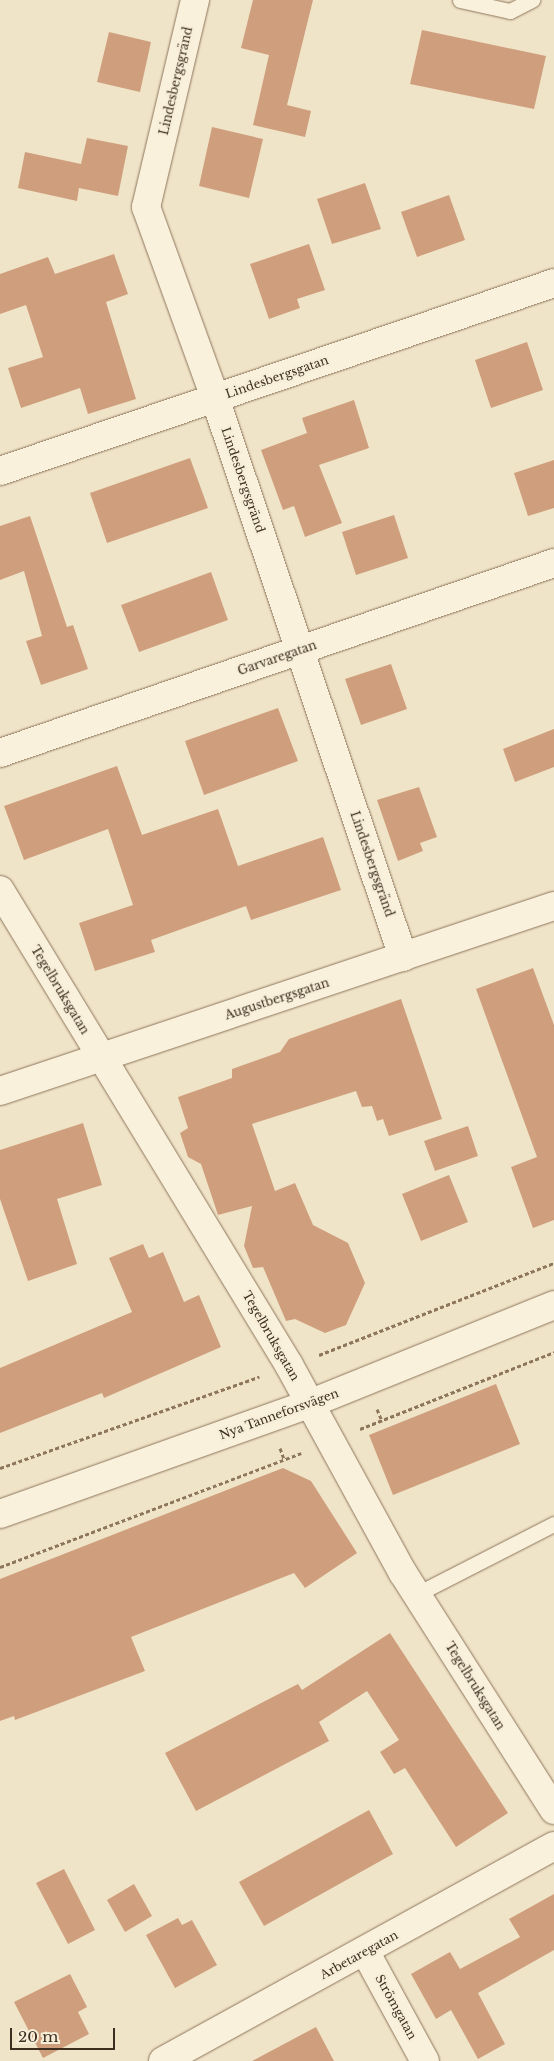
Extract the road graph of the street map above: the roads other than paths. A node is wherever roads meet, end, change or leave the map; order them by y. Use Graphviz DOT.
graph roads {
  1 [pos="195,0"];
  2 [pos="460,0"];
  3 [pos="532,0"];
  4 [pos="554,282"];
  5 [pos="215,398"];
  6 [pos="0,471"];
  7 [pos="554,563"];
  8 [pos="300,650"];
  9 [pos="0,753"];
  10 [pos="0,890"];
  11 [pos="554,906"];
  12 [pos="404,957"];
  13 [pos="101,1058"];
  14 [pos="0,1091"];
  15 [pos="554,1305"];
  16 [pos="309,1404"];
  17 [pos="0,1514"];
  18 [pos="554,1524"];
  19 [pos="417,1594"];
  20 [pos="554,1810"];
  21 [pos="554,1846"];
  22 [pos="366,1952"];
  23 [pos="163,2061"];
  24 [pos="425,2061"];
  1 -- 5 [label="street, Lindesbergsgränd"];
  2 -- 3 [label="lane"];
  4 -- 5 [label="street, Lindesbergsgatan"];
  5 -- 6 [label="street, Lindesbergsgatan"];
  5 -- 8 [label="street, Lindesbergsgränd"];
  7 -- 8 [label="street, Garvaregatan"];
  8 -- 9 [label="street, Garvaregatan"];
  8 -- 12 [label="street, Lindesbergsgränd"];
  10 -- 13 [label="street, Tegelbruksgatan"];
  11 -- 12 [label="street, Augustbergsgatan"];
  12 -- 13 [label="street, Augustbergsgatan"];
  13 -- 14 [label="street, Augustbergsgatan"];
  13 -- 16 [label="street, Tegelbruksgatan"];
  15 -- 16 [label="street, Nya Tanneforsvägen"];
  16 -- 17 [label="street, Nya Tanneforsvägen"];
  16 -- 19 [label="street, Tegelbruksgatan"];
  18 -- 19 [label="lane"];
  19 -- 20 [label="street, Tegelbruksgatan"];
  21 -- 22 [label="street, Arbetaregatan"];
  22 -- 23 [label="street, Arbetaregatan"];
  22 -- 24 [label="street, Strömgatan"];
}
